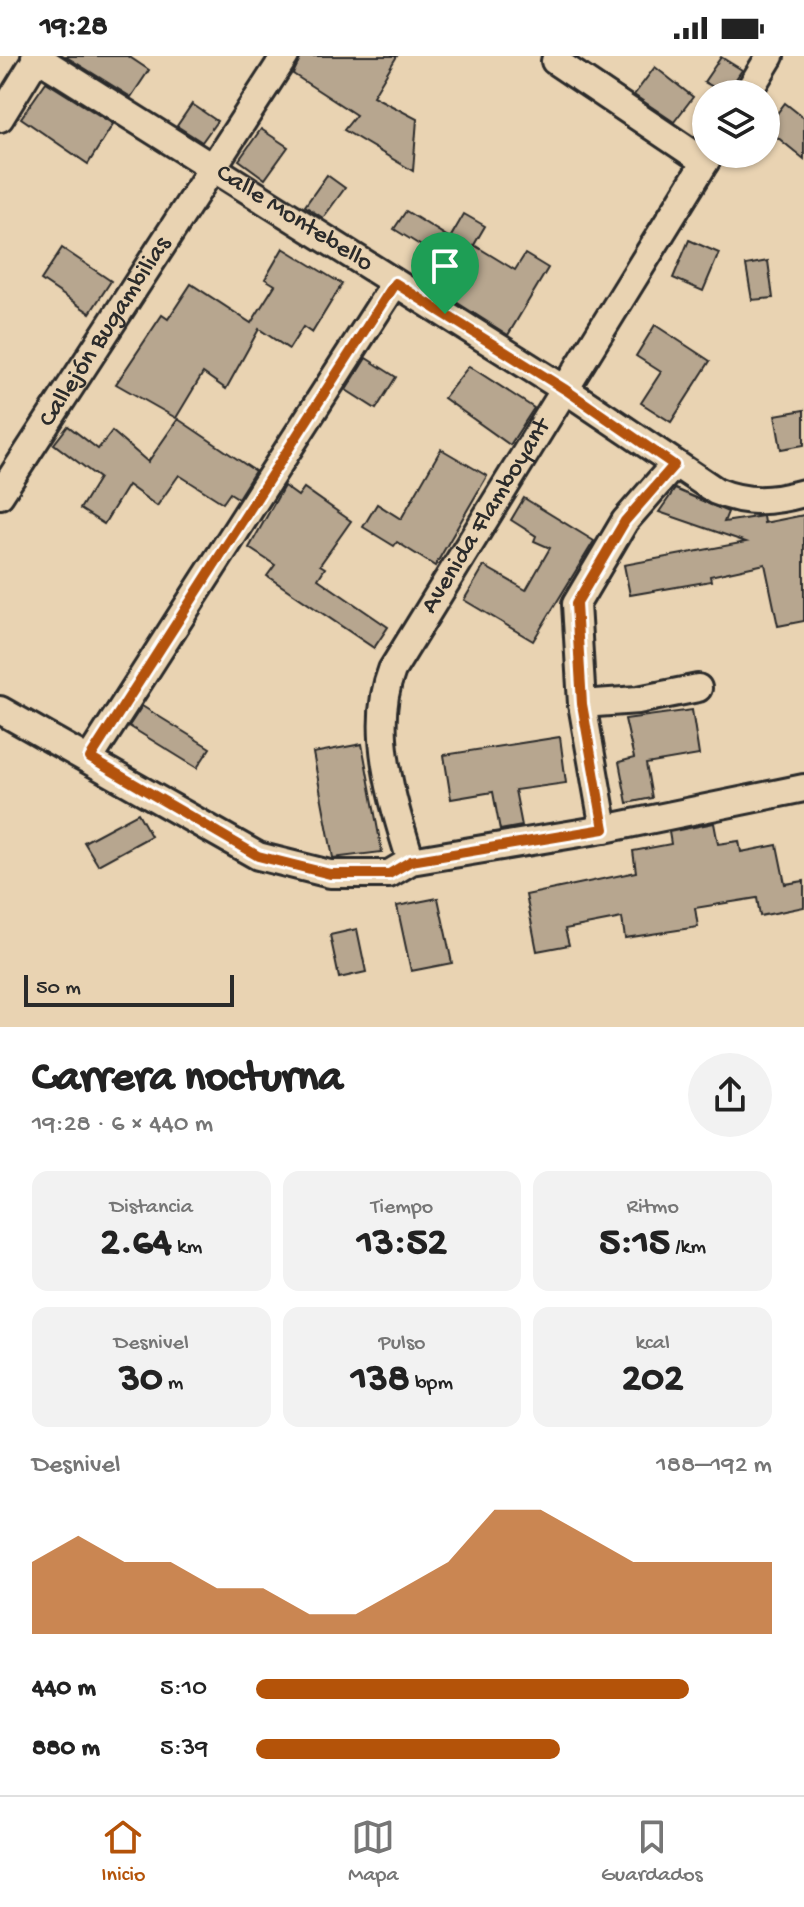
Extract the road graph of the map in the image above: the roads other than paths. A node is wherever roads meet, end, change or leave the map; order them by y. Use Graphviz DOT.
graph roads {
  1 [pos="285,56"];
  2 [pos="770,56"];
  3 [pos="34,60"];
  4 [pos="555,61"];
  5 [pos="755,80"];
  6 [pos="0,118"];
  7 [pos="692,148"];
  8 [pos="212,168"];
  9 [pos="702,168"];
  10 [pos="395,283"];
  11 [pos="566,390"];
  12 [pos="674,465"];
  13 [pos="804,493"];
  14 [pos="0,495"];
  15 [pos="698,688"];
  16 [pos="582,704"];
  17 [pos="0,710"];
  18 [pos="90,758"];
  19 [pos="804,788"];
  20 [pos="604,829"];
  21 [pos="411,861"];
  1 -- 8 [label="street, Callejón Bugambilias"];
  2 -- 5 [label="street"];
  3 -- 6 [label="street"];
  3 -- 8 [label="street, Calle Montebello"];
  4 -- 7 [label="street"];
  8 -- 10 [label="street, Calle Montebello"];
  8 -- 14 [label="street, Callejón Bugambilias"];
  9 -- 11 [label="street, Avenida Flamboyant"];
  10 -- 11 [label="street, Calle Montebello"];
  10 -- 18 [label="street"];
  11 -- 12 [label="street, Calle Montebello"];
  11 -- 21 [label="street, Avenida Flamboyant"];
  12 -- 13 [label="street, Calle Montebello"];
  12 -- 16 [label="street"];
  15 -- 16 [label="street"];
  16 -- 20 [label="street"];
  17 -- 18 [label="street"];
  18 -- 21 [label="street"];
  19 -- 20 [label="street"];
  20 -- 21 [label="street"];
}
